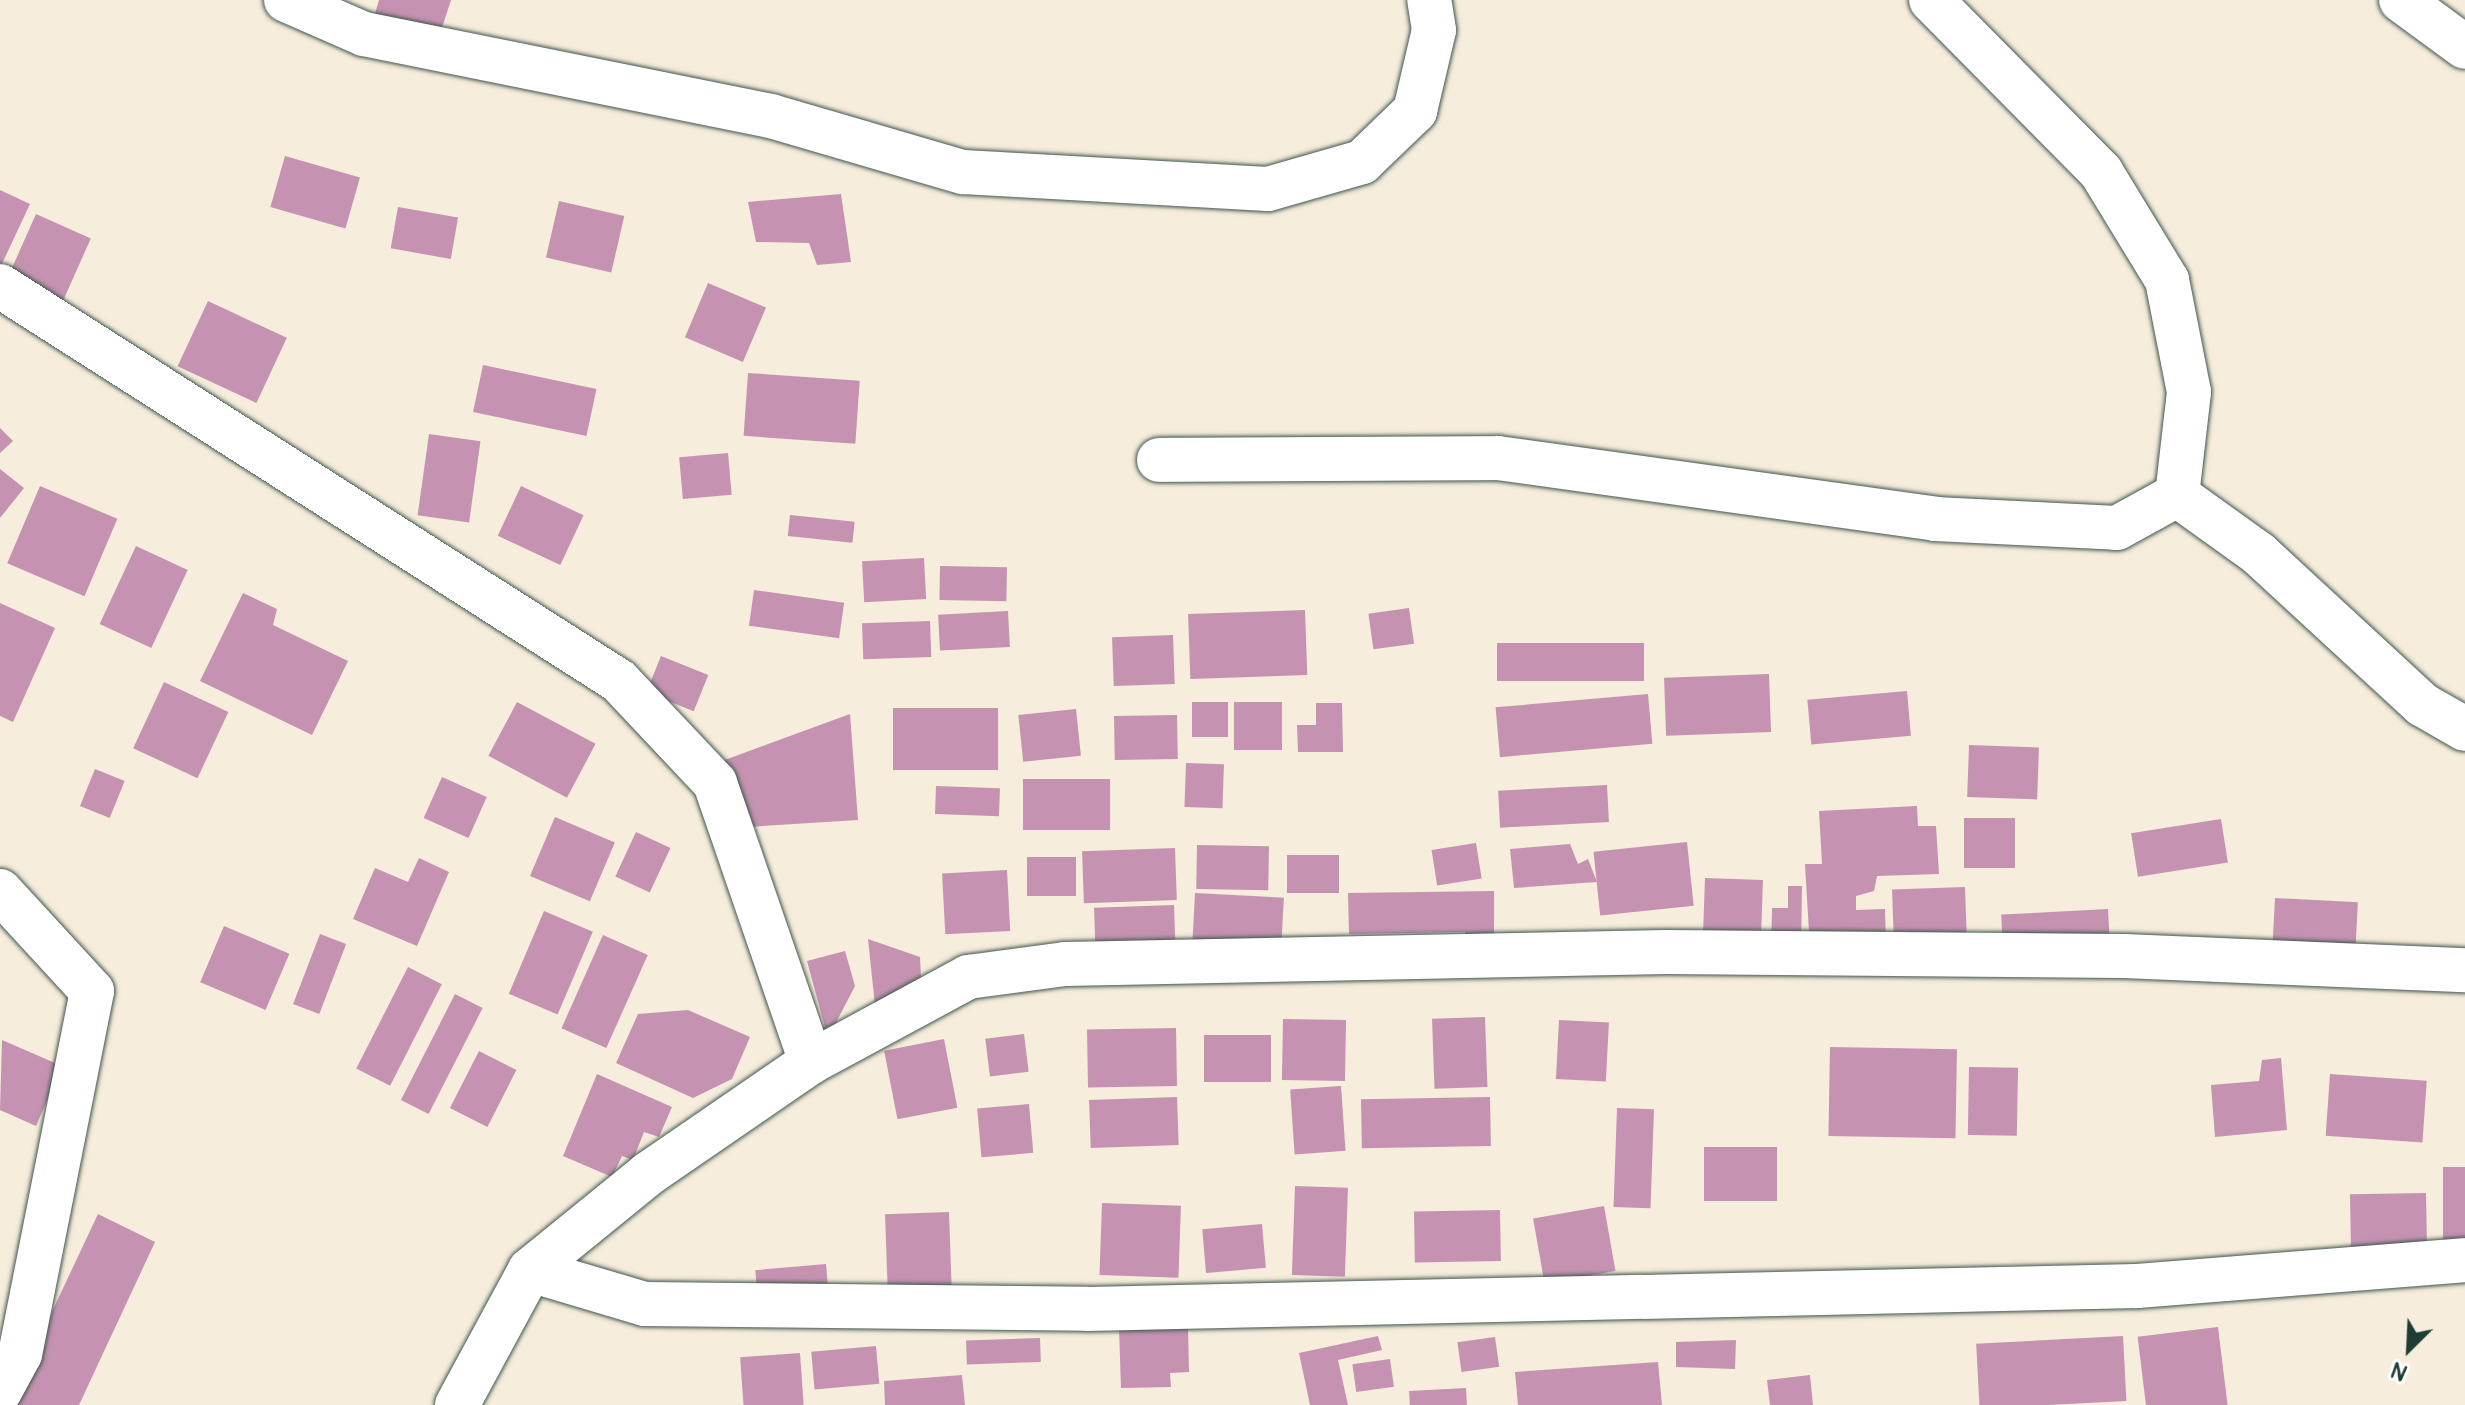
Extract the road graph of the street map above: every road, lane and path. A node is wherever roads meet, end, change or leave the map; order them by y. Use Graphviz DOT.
graph roads {
  1 [pos="286,0"];
  2 [pos="1429,0"];
  3 [pos="1931,0"];
  4 [pos="2401,0"];
  5 [pos="2465,47"];
  6 [pos="0,286"];
  7 [pos="1159,460"];
  8 [pos="2177,495"];
  9 [pos="2465,729"];
  10 [pos="0,891"];
  11 [pos="2465,970"];
  12 [pos="811,1062"];
  13 [pos="2465,1260"];
  14 [pos="530,1270"];
  15 [pos="0,1391"];
  16 [pos="457,1405"];
  1 -- 2 [label="street"];
  3 -- 8 [label="street"];
  4 -- 5 [label="street"];
  6 -- 12 [label="street"];
  7 -- 8 [label="street"];
  8 -- 9 [label="street"];
  10 -- 15 [label="street"];
  11 -- 12 [label="street"];
  12 -- 14 [label="street"];
  13 -- 14 [label="street"];
  14 -- 16 [label="street"];
}
